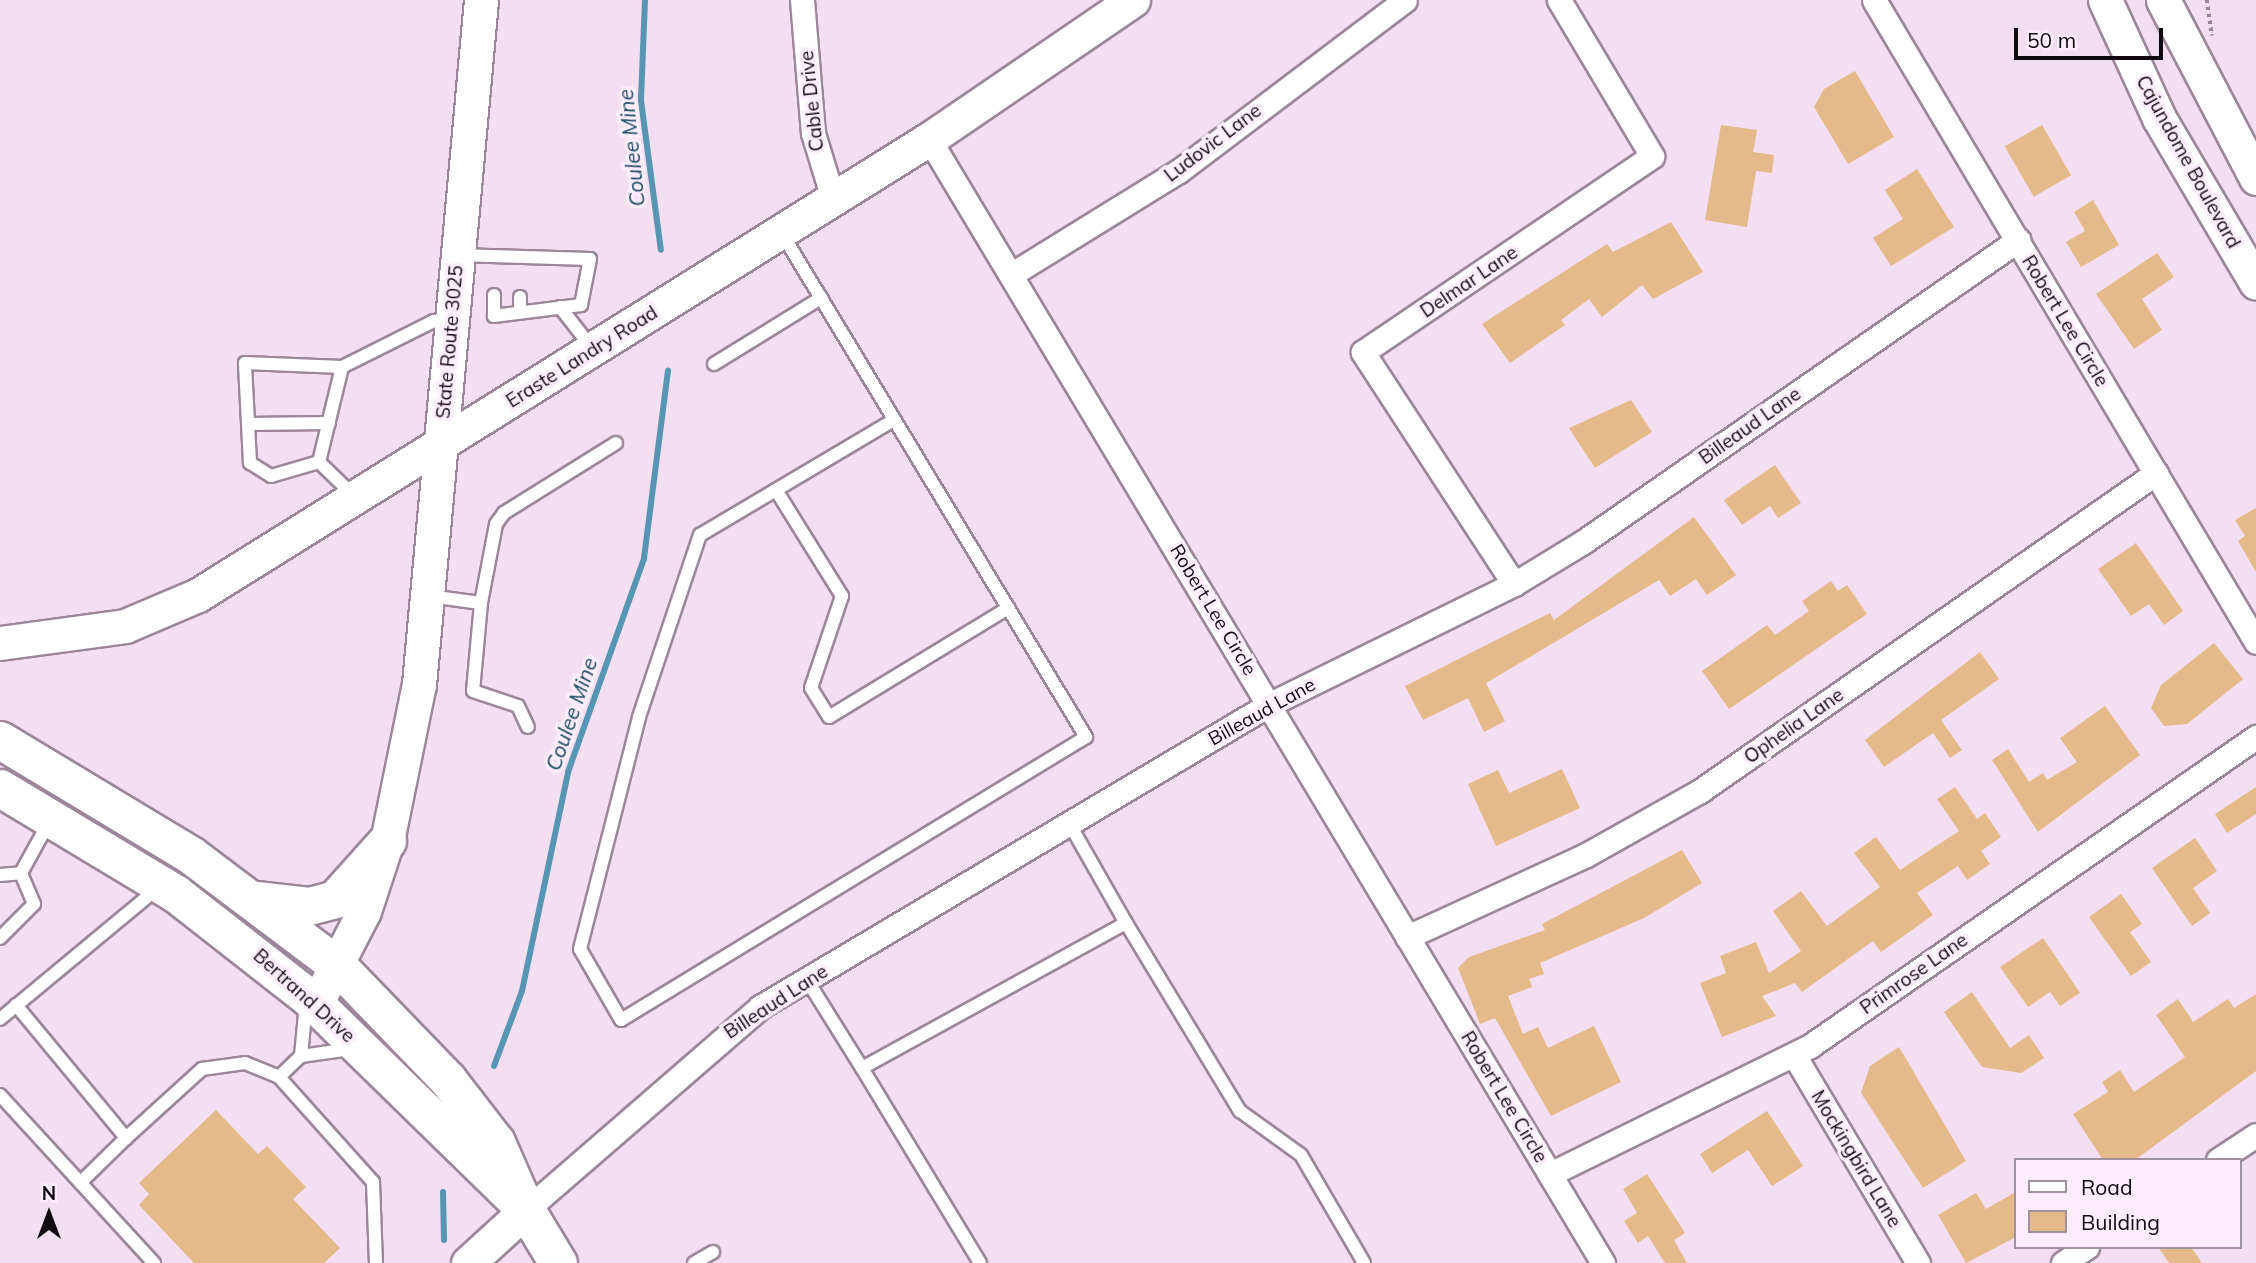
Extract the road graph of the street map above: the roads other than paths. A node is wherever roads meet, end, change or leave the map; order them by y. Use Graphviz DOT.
graph roads {
  1 [pos="481,0"];
  2 [pos="802,0"];
  3 [pos="1133,0"];
  4 [pos="1405,0"];
  5 [pos="1559,0"];
  6 [pos="1874,0"];
  7 [pos="2105,0"];
  8 [pos="2163,0"];
  9 [pos="929,139"];
  10 [pos="2256,178"];
  11 [pos="832,199"];
  12 [pos="781,231"];
  13 [pos="2018,240"];
  14 [pos="457,255"];
  15 [pos="521,257"];
  16 [pos="551,258"];
  17 [pos="521,271"];
  18 [pos="551,273"];
  19 [pos="1012,274"];
  20 [pos="2256,283"];
  21 [pos="494,295"];
  22 [pos="520,297"];
  23 [pos="821,298"];
  24 [pos="553,305"];
  25 [pos="520,313"];
  26 [pos="451,321"];
  27 [pos="593,350"];
  28 [pos="714,364"];
  29 [pos="342,367"];
  30 [pos="894,420"];
  31 [pos="329,423"];
  32 [pos="248,424"];
  33 [pos="616,443"];
  34 [pos="441,445"];
  35 [pos="319,462"];
  36 [pos="2156,474"];
  37 [pos="776,490"];
  38 [pos="356,498"];
  39 [pos="1514,584"];
  40 [pos="427,595"];
  41 [pos="481,603"];
  42 [pos="1008,608"];
  43 [pos="2256,642"];
  44 [pos="0,643"];
  45 [pos="1270,704"];
  46 [pos="527,727"];
  47 [pos="2256,737"];
  48 [pos="0,740"];
  49 [pos="0,788"];
  50 [pos="51,818"];
  51 [pos="1070,825"];
  52 [pos="387,841"];
  53 [pos="21,873"];
  54 [pos="0,875"];
  55 [pos="162,885"];
  56 [pos="255,900"];
  57 [pos="1126,923"];
  58 [pos="1407,937"];
  59 [pos="0,938"];
  60 [pos="338,966"];
  61 [pos="807,980"];
  62 [pos="312,1000"];
  63 [pos="16,1005"];
  64 [pos="0,1019"];
  65 [pos="362,1048"];
  66 [pos="1794,1055"];
  67 [pos="301,1056"];
  68 [pos="862,1069"];
  69 [pos="279,1077"];
  70 [pos="0,1095"];
  71 [pos="2256,1135"];
  72 [pos="126,1138"];
  73 [pos="2221,1158"];
  74 [pos="1550,1174"];
  75 [pos="80,1183"];
  76 [pos="526,1210"];
  77 [pos="2084,1249"];
  78 [pos="713,1252"];
  79 [pos="154,1263"];
  80 [pos="376,1263"];
  81 [pos="468,1263"];
  82 [pos="558,1263"];
  83 [pos="694,1263"];
  84 [pos="980,1263"];
  85 [pos="1364,1263"];
  86 [pos="1603,1263"];
  87 [pos="1918,1263"];
  88 [pos="2063,1263"];
  1 -- 14 [label="street, State Route 3025"];
  2 -- 11 [label="street, Cable Drive"];
  3 -- 9 [label="street, Eraste Landry Road"];
  4 -- 19 [label="street, Ludovic Lane"];
  5 -- 39 [label="street, Delmar Lane"];
  6 -- 13 [label="street, Robert Lee Circle"];
  7 -- 20 [label="street, Cajundome Boulevard"];
  8 -- 10 [label="street"];
  9 -- 11 [label="street, Eraste Landry Road"];
  9 -- 19 [label="street, Robert Lee Circle"];
  11 -- 12 [label="street, Eraste Landry Road"];
  12 -- 23 [label="lane"];
  12 -- 27 [label="street, Eraste Landry Road"];
  13 -- 36 [label="street, Robert Lee Circle"];
  13 -- 39 [label="street, Billeaud Lane"];
  14 -- 15 [label="lane"];
  14 -- 26 [label="street, State Route 3025"];
  15 -- 16 [label="lane"];
  15 -- 17 [label="lane"];
  16 -- 18 [label="lane"];
  16 -- 24 [label="lane"];
  19 -- 45 [label="street, Robert Lee Circle"];
  21 -- 25 [label="lane"];
  22 -- 25 [label="lane"];
  23 -- 28 [label="lane"];
  23 -- 30 [label="lane"];
  24 -- 25 [label="lane"];
  24 -- 27 [label="lane"];
  26 -- 29 [label="lane"];
  26 -- 34 [label="street, State Route 3025"];
  27 -- 34 [label="street, Eraste Landry Road"];
  29 -- 31 [label="lane"];
  29 -- 32 [label="lane"];
  30 -- 37 [label="lane"];
  30 -- 42 [label="lane"];
  31 -- 32 [label="lane"];
  31 -- 35 [label="lane"];
  32 -- 35 [label="lane"];
  33 -- 41 [label="lane"];
  34 -- 38 [label="street, Eraste Landry Road"];
  34 -- 40 [label="street, State Route 3025"];
  35 -- 38 [label="lane"];
  36 -- 43 [label="street, Robert Lee Circle"];
  36 -- 58 [label="street, Ophelia Lane"];
  37 -- 42 [label="lane"];
  37 -- 42 [label="lane"];
  38 -- 44 [label="street, Eraste Landry Road"];
  39 -- 45 [label="street, Billeaud Lane"];
  40 -- 41 [label="lane"];
  40 -- 52 [label="street, State Route 3025"];
  41 -- 46 [label="lane"];
  45 -- 51 [label="street, Billeaud Lane"];
  45 -- 58 [label="street, Robert Lee Circle"];
  47 -- 66 [label="street, Primrose Lane"];
  48 -- 56 [label="main road"];
  49 -- 50 [label="main road, Bertrand Drive"];
  50 -- 53 [label="lane"];
  50 -- 55 [label="main road, Bertrand Drive"];
  51 -- 57 [label="lane"];
  51 -- 61 [label="street, Billeaud Lane"];
  52 -- 56 [label="main road"];
  52 -- 60 [label="street, State Route 3025"];
  53 -- 54 [label="lane"];
  53 -- 59 [label="lane"];
  55 -- 62 [label="main road, Bertrand Drive"];
  55 -- 63 [label="lane"];
  56 -- 60 [label="main road"];
  57 -- 68 [label="lane"];
  57 -- 85 [label="lane"];
  58 -- 74 [label="street, Robert Lee Circle"];
  60 -- 62 [label="street, State Route 3025"];
  60 -- 76 [label="main road"];
  61 -- 68 [label="lane"];
  61 -- 76 [label="street, Billeaud Lane"];
  62 -- 65 [label="main road, Bertrand Drive"];
  62 -- 67 [label="lane"];
  63 -- 64 [label="lane"];
  63 -- 72 [label="lane"];
  65 -- 67 [label="lane"];
  65 -- 76 [label="main road, Bertrand Drive"];
  66 -- 74 [label="street, Primrose Lane"];
  66 -- 87 [label="street, Mockingbird Lane"];
  67 -- 69 [label="lane"];
  68 -- 84 [label="lane"];
  69 -- 72 [label="lane"];
  69 -- 80 [label="lane"];
  70 -- 75 [label="lane"];
  71 -- 73 [label="street"];
  72 -- 75 [label="lane"];
  74 -- 86 [label="street, Robert Lee Circle"];
  75 -- 79 [label="lane"];
  76 -- 81 [label="street"];
  76 -- 82 [label="main road, Bertrand Drive"];
  77 -- 88 [label="street"];
  78 -- 83 [label="lane"];
}
